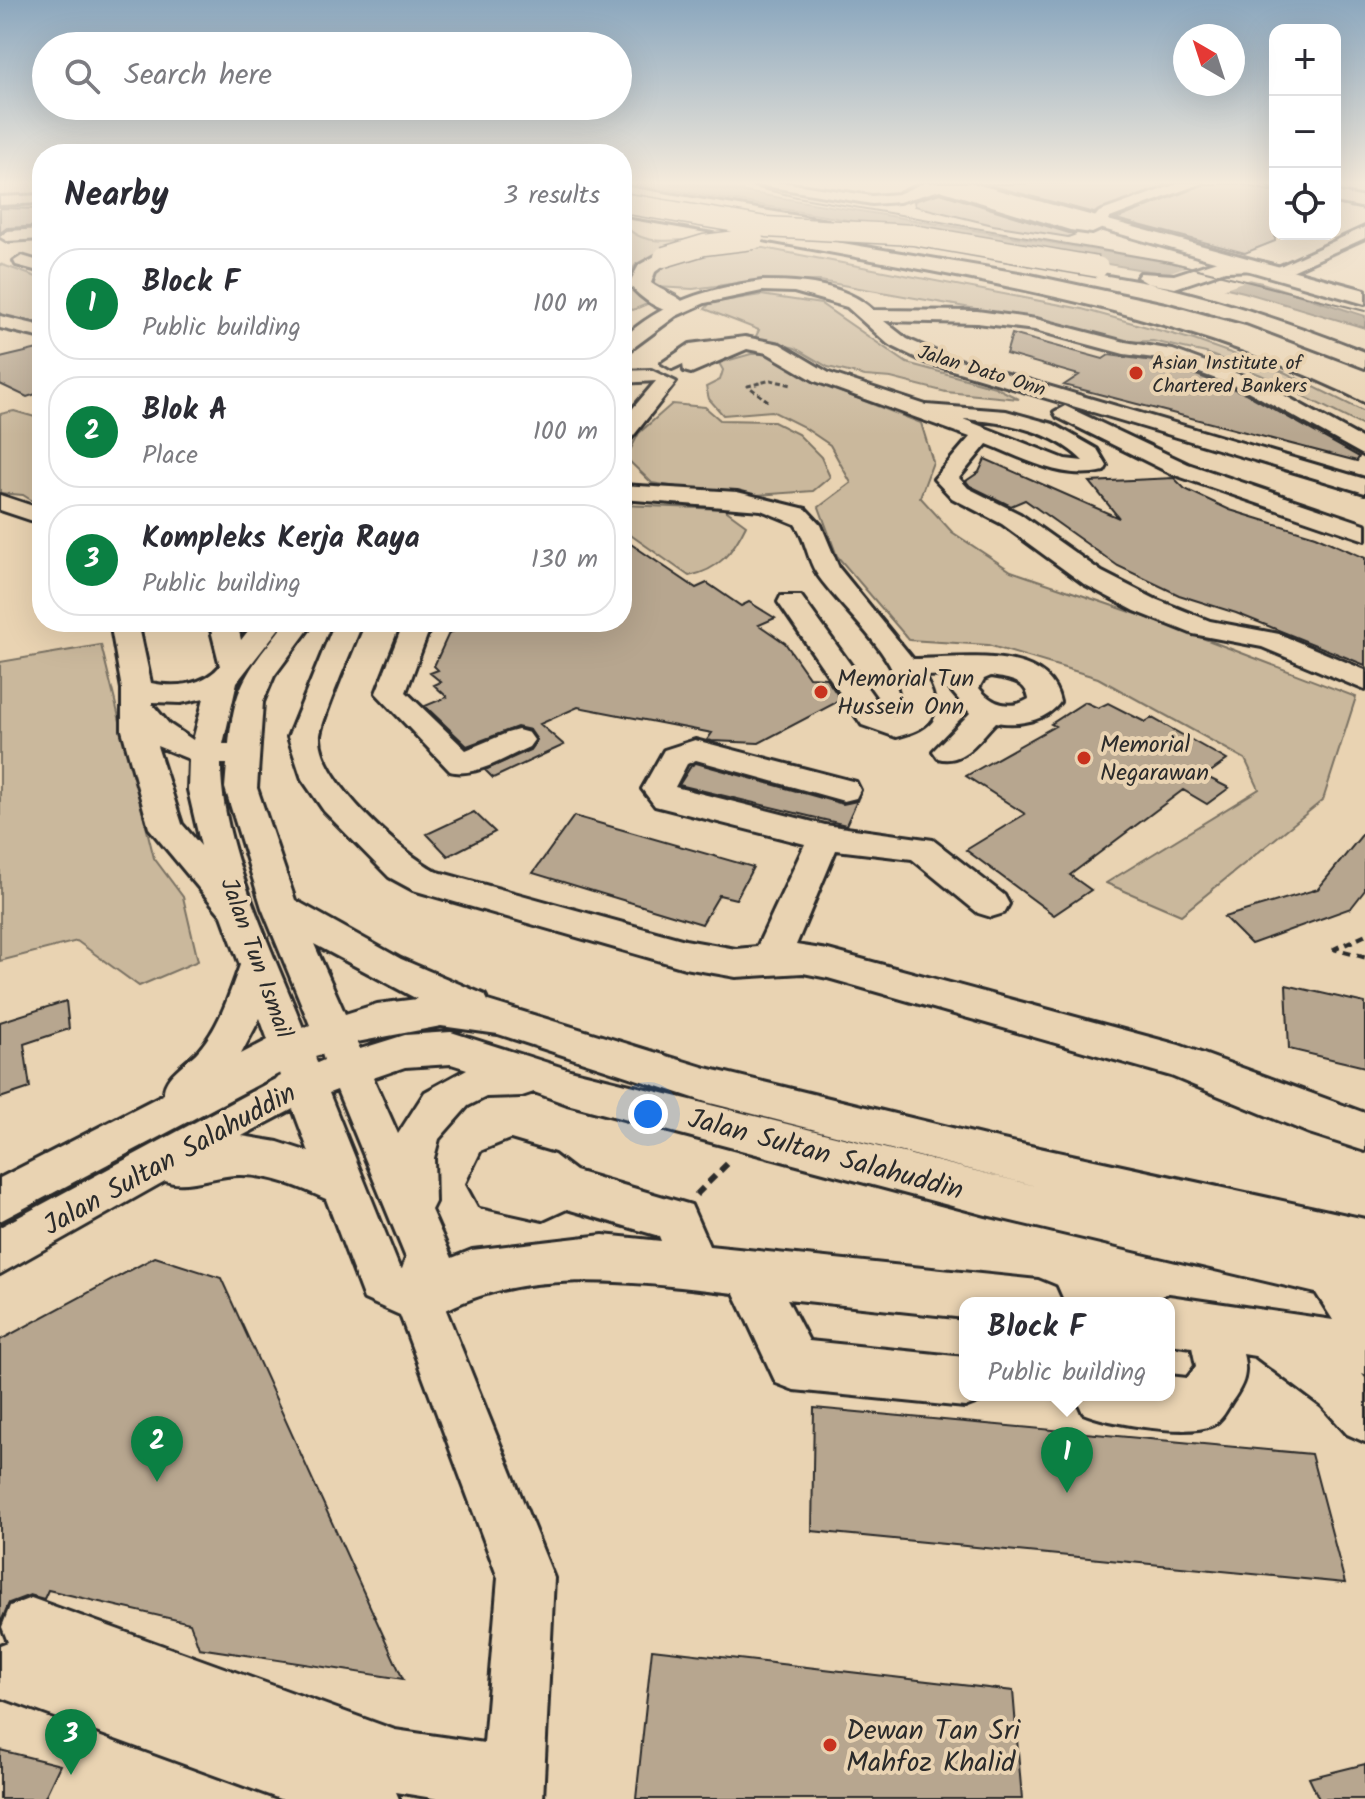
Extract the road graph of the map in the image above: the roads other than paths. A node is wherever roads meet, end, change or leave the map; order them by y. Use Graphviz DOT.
graph roads {
  1 [pos="652,267"];
  2 [pos="981,267"];
  3 [pos="1029,267"];
  4 [pos="1061,267"];
  5 [pos="1098,267"];
  6 [pos="1218,267"];
  7 [pos="1237,267"];
  8 [pos="1248,267"];
  9 [pos="1265,267"];
  10 [pos="1267,267"];
  11 [pos="1259,270"];
  12 [pos="793,288"];
  13 [pos="643,289"];
  14 [pos="709,294"];
  15 [pos="1365,297"];
  16 [pos="676,306"];
  17 [pos="917,310"];
  18 [pos="868,315"];
  19 [pos="1,323"];
  20 [pos="32,330"];
  21 [pos="632,341"];
  22 [pos="1365,342"];
  23 [pos="632,350"];
  24 [pos="1365,361"];
  25 [pos="677,367"];
  26 [pos="984,373"];
  27 [pos="632,375"];
  28 [pos="1365,375"];
  29 [pos="924,411"];
  30 [pos="632,423"];
  31 [pos="1032,424"];
  32 [pos="990,440"];
  33 [pos="1365,451"];
  34 [pos="1263,455"];
  35 [pos="1236,476"];
  36 [pos="1341,479"];
  37 [pos="1365,486"];
  38 [pos="632,492"];
  39 [pos="0,502"];
  40 [pos="32,513"];
  41 [pos="1365,533"];
  42 [pos="791,602"];
  43 [pos="126,632"];
  44 [pos="224,632"];
  45 [pos="270,632"];
  46 [pos="275,632"];
  47 [pos="345,632"];
  48 [pos="414,632"];
  49 [pos="906,668"];
  50 [pos="984,669"];
  51 [pos="228,672"];
  52 [pos="1365,681"];
  53 [pos="138,698"];
  54 [pos="990,711"];
  55 [pos="518,740"];
  56 [pos="949,751"];
  57 [pos="242,758"];
  58 [pos="145,761"];
  59 [pos="204,762"];
  60 [pos="844,790"];
  61 [pos="825,837"];
  62 [pos="991,904"];
  63 [pos="280,908"];
  64 [pos="240,915"];
  65 [pos="769,963"];
  66 [pos="259,965"];
  67 [pos="498,1018"];
  68 [pos="340,1051"];
  69 [pos="297,1066"];
  70 [pos="567,1087"];
  71 [pos="142,1125"];
  72 [pos="1365,1132"];
  73 [pos="129,1177"];
  74 [pos="342,1185"];
  75 [pos="561,1187"];
  76 [pos="0,1201"];
  77 [pos="412,1218"];
  78 [pos="1365,1240"];
  79 [pos="0,1252"];
  80 [pos="695,1267"];
  81 [pos="748,1272"];
  82 [pos="1348,1276"];
  83 [pos="982,1297"];
  84 [pos="418,1299"];
  85 [pos="1191,1322"];
  86 [pos="1365,1327"];
  87 [pos="1265,1333"];
  88 [pos="1365,1350"];
  89 [pos="959,1381"];
  90 [pos="1160,1401"];
  91 [pos="1365,1416"];
  92 [pos="511,1789"];
  93 [pos="367,1799"];
  1 -- 13 [label="main road, bridge"];
  2 -- 28 [label="main road, bridge"];
  3 -- 24 [label="main road"];
  4 -- 22 [label="main road"];
  5 -- 6 [label="main road, bridge"];
  7 -- 11 [label="main road, bridge"];
  8 -- 11 [label="main road"];
  9 -- 11 [label="street"];
  10 -- 11 [label="street"];
  11 -- 15 [label="main road"];
  11 -- 22 [label="main road"];
  12 -- 14 [label="street, Jalan Dato Onn"];
  12 -- 17 [label="street"];
  12 -- 18 [label="street, Jalan Dato Onn"];
  13 -- 14 [label="main road"];
  13 -- 16 [label="main road"];
  14 -- 16 [label="street, Jalan Dato Onn"];
  16 -- 21 [label="street, Jalan Dato Onn"];
  18 -- 26 [label="street, Jalan Dato Onn"];
  18 -- 33 [label="street"];
  19 -- 20 [label="street"];
  23 -- 25 [label="street"];
  25 -- 27 [label="street"];
  25 -- 29 [label="street"];
  25 -- 30 [label="street"];
  26 -- 34 [label="street, Jalan Dato Onn"];
  26 -- 41 [label="street"];
  29 -- 31 [label="street"];
  29 -- 32 [label="street"];
  31 -- 32 [label="street"];
  31 -- 32 [label="street"];
  32 -- 52 [label="street"];
  33 -- 36 [label="street"];
  34 -- 35 [label="street"];
  34 -- 36 [label="street, Jalan Dato Onn"];
  36 -- 37 [label="street, Jalan Dato Onn"];
  38 -- 49 [label="street"];
  39 -- 40 [label="street"];
  42 -- 49 [label="street"];
  43 -- 53 [label="street"];
  44 -- 51 [label="street"];
  45 -- 51 [label="street, Jalan Tun Ismail"];
  46 -- 57 [label="street, Jalan Tun Ismail"];
  47 -- 65 [label="street"];
  48 -- 55 [label="street"];
  49 -- 50 [label="street"];
  50 -- 54 [label="street"];
  50 -- 54 [label="street"];
  51 -- 53 [label="street"];
  51 -- 59 [label="street, Jalan Tun Ismail"];
  53 -- 58 [label="street"];
  53 -- 59 [label="street"];
  54 -- 56 [label="street"];
  57 -- 59 [label="street"];
  57 -- 63 [label="street, Jalan Tun Ismail"];
  58 -- 59 [label="street"];
  58 -- 64 [label="street"];
  59 -- 64 [label="street, Jalan Tun Ismail"];
  60 -- 61 [label="street"];
  61 -- 62 [label="street"];
  61 -- 65 [label="street"];
  63 -- 67 [label="street"];
  63 -- 68 [label="street, Jalan Tun Ismail"];
  64 -- 66 [label="street, Jalan Tun Ismail"];
  65 -- 72 [label="street"];
  66 -- 69 [label="street, Jalan Tun Ismail"];
  66 -- 71 [label="street"];
  67 -- 68 [label="street, Jalan Sultan Salahuddin"];
  67 -- 78 [label="street, Jalan Sultan Salahuddin"];
  68 -- 69 [label="street, Jalan Sultan Salahuddin"];
  68 -- 70 [label="street, Jalan Sultan Salahuddin"];
  68 -- 77 [label="street, Jalan Tun Ismail"];
  69 -- 71 [label="street, Jalan Sultan Salahuddin"];
  69 -- 73 [label="street, Jalan Sultan Salahuddin"];
  69 -- 74 [label="street, Jalan Tun Ismail"];
  70 -- 77 [label="street"];
  70 -- 82 [label="street, Jalan Sultan Salahuddin"];
  71 -- 76 [label="street, Jalan Sultan Salahuddin"];
  73 -- 74 [label="street"];
  73 -- 79 [label="street, Jalan Sultan Salahuddin"];
  74 -- 84 [label="street, Jalan Tun Ismail"];
  75 -- 80 [label="street"];
  77 -- 84 [label="street, Jalan Tun Ismail"];
  80 -- 81 [label="street"];
  80 -- 84 [label="street"];
  81 -- 83 [label="street"];
  81 -- 89 [label="street"];
  82 -- 86 [label="street"];
  84 -- 92 [label="street"];
  85 -- 87 [label="street"];
  85 -- 90 [label="street"];
  87 -- 88 [label="street"];
  87 -- 91 [label="street"];
  92 -- 93 [label="street"];
}
